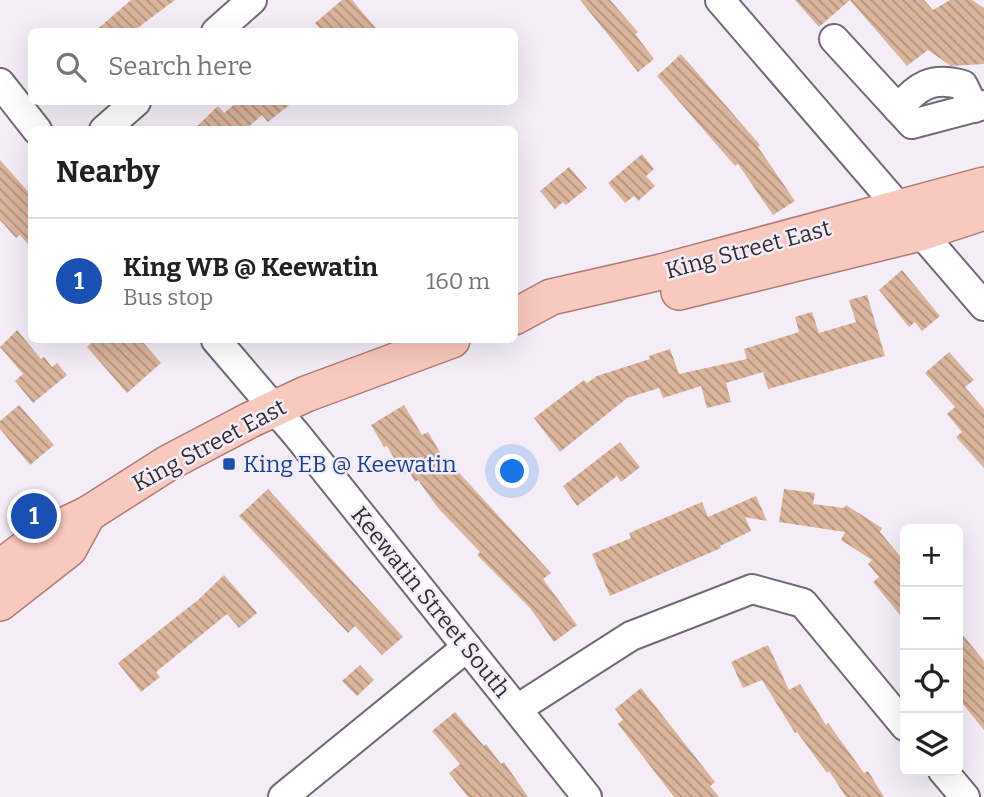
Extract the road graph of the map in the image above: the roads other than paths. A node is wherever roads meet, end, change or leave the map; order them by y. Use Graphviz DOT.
graph roads {
  1 [pos="252,0"];
  2 [pos="719,0"];
  3 [pos="220,28"];
  4 [pos="834,39"];
  5 [pos="0,83"];
  6 [pos="133,105"];
  7 [pos="979,107"];
  8 [pos="34,126"];
  9 [pos="109,126"];
  10 [pos="984,185"];
  11 [pos="984,212"];
  12 [pos="910,221"];
  13 [pos="984,306"];
  14 [pos="518,317"];
  15 [pos="218,343"];
  16 [pos="444,343"];
  17 [pos="273,409"];
  18 [pos="88,514"];
  19 [pos="0,568"];
  20 [pos="0,603"];
  21 [pos="467,647"];
  22 [pos="517,709"];
  23 [pos="900,720"];
  24 [pos="947,776"];
  25 [pos="283,797"];
  26 [pos="587,797"];
  27 [pos="965,797"];
  1 -- 3 [label="street"];
  2 -- 12 [label="street"];
  4 -- 7 [label="street"];
  5 -- 8 [label="street"];
  6 -- 9 [label="street"];
  10 -- 12 [label="main road, King Street East"];
  11 -- 12 [label="main road, King Street East"];
  12 -- 13 [label="street"];
  12 -- 14 [label="main road, King Street East"];
  15 -- 17 [label="street, Keewatin Street South"];
  16 -- 17 [label="main road, King Street East"];
  17 -- 18 [label="main road, King Street East"];
  17 -- 21 [label="street, Keewatin Street South"];
  18 -- 19 [label="main road, King Street East"];
  18 -- 20 [label="main road, King Street East"];
  21 -- 22 [label="street, Keewatin Street South"];
  21 -- 25 [label="street"];
  22 -- 23 [label="street"];
  22 -- 26 [label="street, Keewatin Street South"];
  24 -- 27 [label="street"];
}
